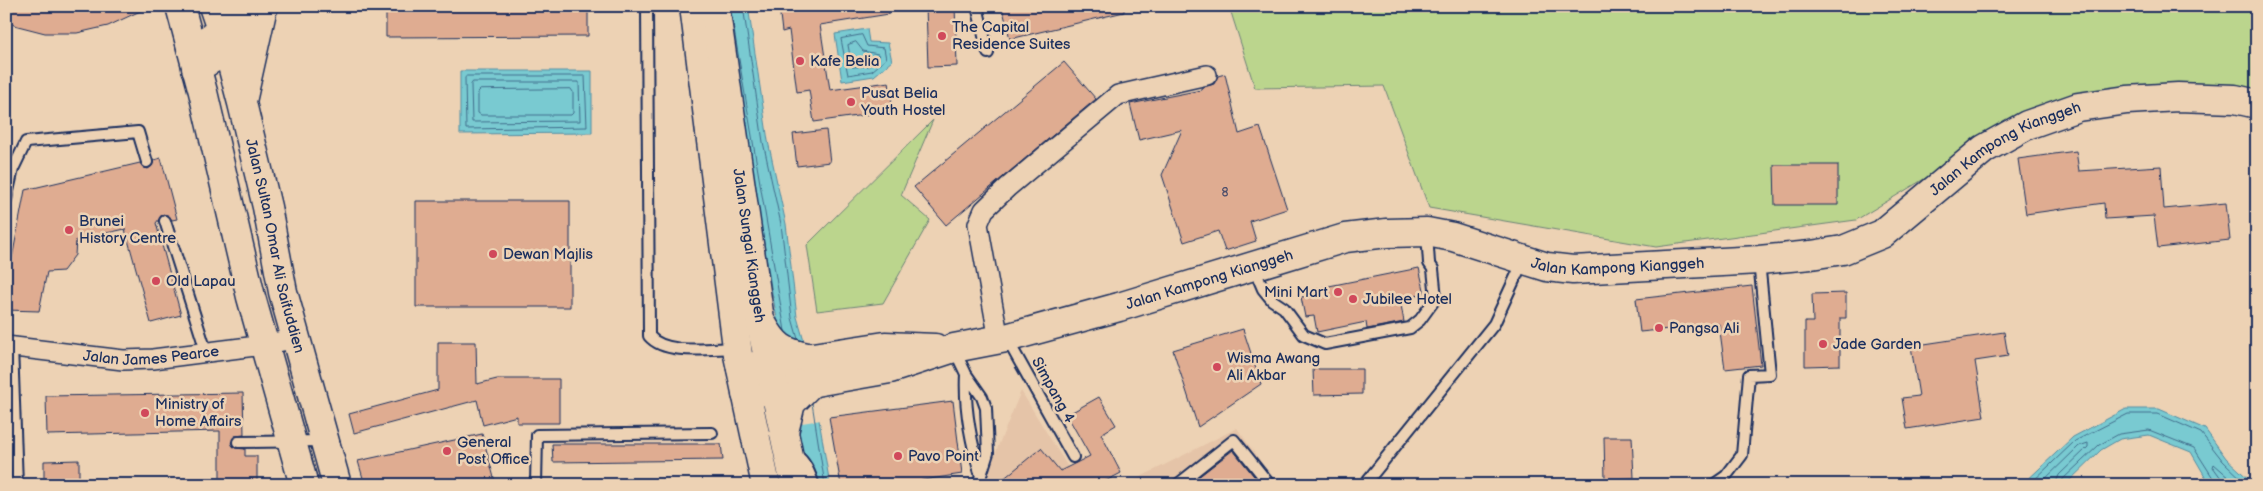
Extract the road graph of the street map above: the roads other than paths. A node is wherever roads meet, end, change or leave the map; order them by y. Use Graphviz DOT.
graph roads {
  1 [pos="180,6"];
  2 [pos="241,6"];
  3 [pos="264,6"];
  4 [pos="648,6"];
  5 [pos="694,6"];
  6 [pos="715,6"];
  7 [pos="977,6"];
  8 [pos="221,29"];
  9 [pos="988,53"];
  10 [pos="194,58"];
  11 [pos="1207,74"];
  12 [pos="242,104"];
  13 [pos="2257,104"];
  14 [pos="147,162"];
  15 [pos="6,200"];
  16 [pos="165,221"];
  17 [pos="1427,232"];
  18 [pos="1524,260"];
  19 [pos="1759,260"];
  20 [pos="1253,267"];
  21 [pos="296,338"];
  22 [pos="1002,339"];
  23 [pos="264,345"];
  24 [pos="9,346"];
  25 [pos="954,348"];
  26 [pos="206,351"];
  27 [pos="742,370"];
  28 [pos="796,373"];
  29 [pos="966,374"];
  30 [pos="712,433"];
  31 [pos="238,442"];
  32 [pos="293,442"];
  33 [pos="325,442"];
  34 [pos="791,447"];
  35 [pos="1073,457"];
  36 [pos="980,481"];
  37 [pos="17,485"];
  38 [pos="304,485"];
  39 [pos="336,485"];
  40 [pos="536,485"];
  41 [pos="766,485"];
  42 [pos="795,485"];
  43 [pos="814,485"];
  44 [pos="1177,485"];
  45 [pos="1270,485"];
  46 [pos="1364,485"];
  47 [pos="1713,485"];
  1 -- 10 [label="main road"];
  2 -- 8 [label="main road"];
  3 -- 8 [label="main road"];
  3 -- 12 [label="main road"];
  4 -- 27 [label="lane"];
  5 -- 27 [label="main road, Jalan Sungai Kianggeh"];
  6 -- 28 [label="main road, Jalan Sungai Kianggeh"];
  7 -- 9 [label="lane"];
  8 -- 10 [label="main road"];
  8 -- 12 [label="main road, Jalan Sultan Omar Ali Saifuddien"];
  10 -- 23 [label="main road"];
  11 -- 22 [label="street"];
  12 -- 21 [label="main road, Jalan Sultan Omar Ali Saifuddien"];
  13 -- 19 [label="main road, Jalan Kampong Kianggeh"];
  14 -- 15 [label="lane"];
  16 -- 26 [label="lane"];
  17 -- 18 [label="main road, Jalan Kampong Kianggeh"];
  17 -- 20 [label="main road, Jalan Kampong Kianggeh"];
  17 -- 20 [label="lane"];
  18 -- 19 [label="main road, Jalan Kampong Kianggeh"];
  18 -- 46 [label="lane"];
  19 -- 47 [label="lane"];
  20 -- 22 [label="main road, Jalan Kampong Kianggeh"];
  21 -- 23 [label="street, Jalan James Pearce"];
  21 -- 33 [label="main road, Jalan Sultan Omar Ali Saifuddien"];
  22 -- 25 [label="main road, Jalan Kampong Kianggeh"];
  22 -- 35 [label="lane, Simpang 4"];
  23 -- 26 [label="street, Jalan James Pearce"];
  23 -- 32 [label="main road"];
  24 -- 26 [label="street, Jalan James Pearce"];
  24 -- 37 [label="lane"];
  25 -- 28 [label="main road, Jalan Kampong Kianggeh"];
  25 -- 29 [label="lane"];
  27 -- 28 [label="main road, Jalan Kampong Kianggeh"];
  27 -- 41 [label="main road, Jalan Sungai Kianggeh"];
  28 -- 34 [label="main road"];
  29 -- 36 [label="lane"];
  29 -- 36 [label="lane"];
  30 -- 40 [label="lane"];
  31 -- 32 [label="lane"];
  32 -- 33 [label="lane"];
  32 -- 38 [label="main road"];
  33 -- 39 [label="main road, Jalan Sultan Omar Ali Saifuddien"];
  34 -- 42 [label="main road"];
  34 -- 43 [label="lane"];
  44 -- 45 [label="lane"];
}
